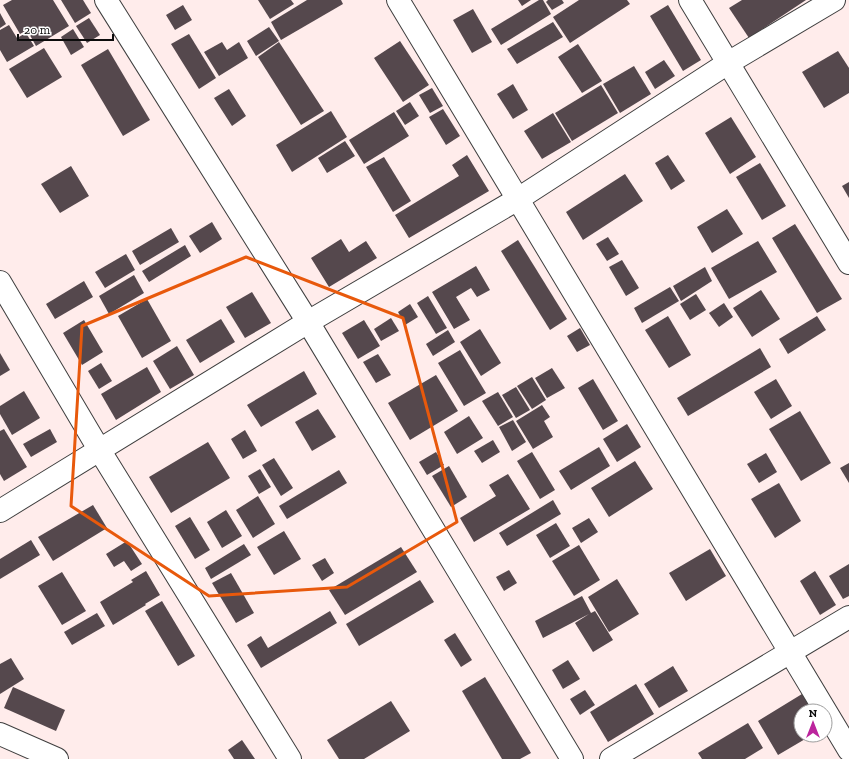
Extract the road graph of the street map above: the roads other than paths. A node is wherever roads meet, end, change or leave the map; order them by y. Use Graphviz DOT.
graph roads {
  1 [pos="106,0"];
  2 [pos="398,0"];
  3 [pos="690,0"];
  4 [pos="834,0"];
  5 [pos="728,63"];
  6 [pos="518,199"];
  7 [pos="849,263"];
  8 [pos="0,282"];
  9 [pos="308,322"];
  10 [pos="100,450"];
  11 [pos="0,511"];
  12 [pos="849,617"];
  13 [pos="790,652"];
  14 [pos="0,734"];
  15 [pos="849,750"];
  16 [pos="57,759"];
  17 [pos="290,759"];
  18 [pos="572,759"];
  19 [pos="611,759"];
  1 -- 9 [label="street"];
  2 -- 6 [label="street"];
  3 -- 5 [label="street"];
  4 -- 5 [label="street"];
  5 -- 6 [label="street"];
  5 -- 7 [label="street"];
  6 -- 9 [label="street"];
  6 -- 13 [label="street"];
  8 -- 10 [label="street"];
  9 -- 10 [label="street"];
  9 -- 18 [label="street"];
  10 -- 11 [label="street"];
  10 -- 17 [label="street"];
  12 -- 13 [label="street"];
  13 -- 15 [label="street"];
  13 -- 19 [label="street"];
  14 -- 16 [label="street"];
}
